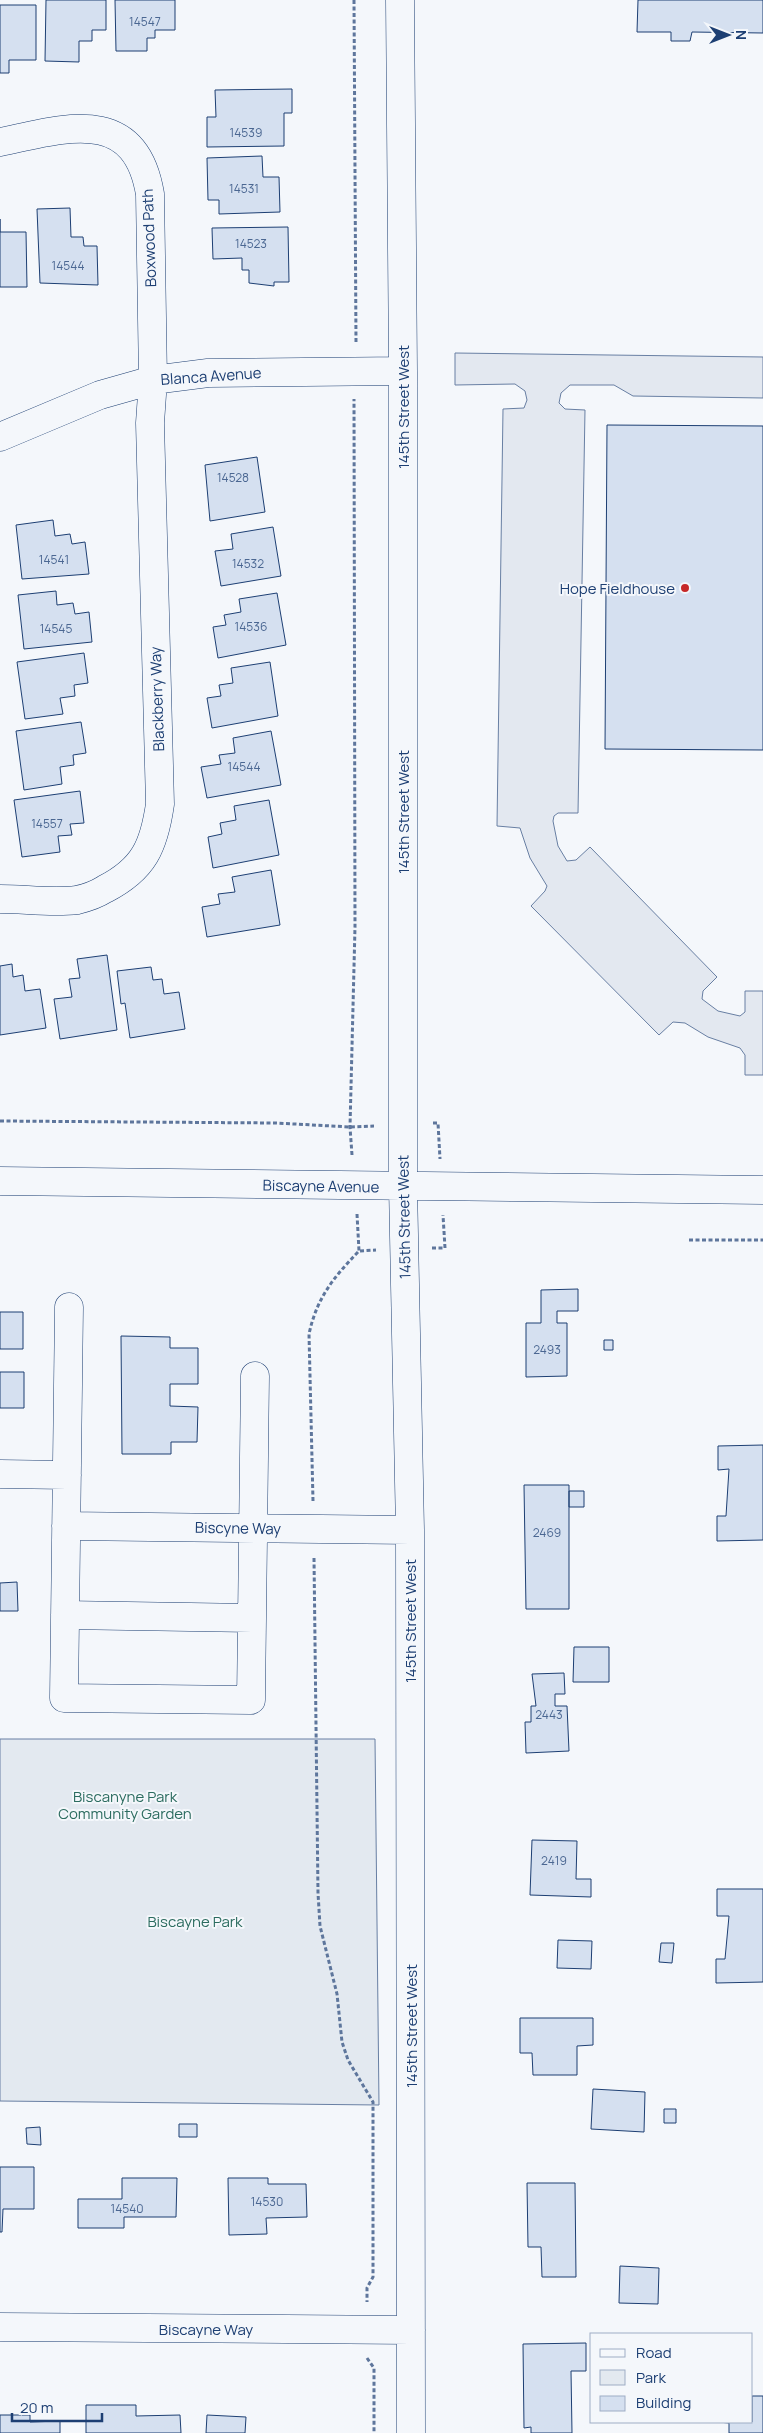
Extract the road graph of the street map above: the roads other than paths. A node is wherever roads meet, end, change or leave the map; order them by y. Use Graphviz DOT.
graph roads {
  1 [pos="400,0"];
  2 [pos="0,142"];
  3 [pos="403,371"];
  4 [pos="152,380"];
  5 [pos="0,437"];
  6 [pos="0,899"];
  7 [pos="0,1181"];
  8 [pos="403,1186"];
  9 [pos="763,1190"];
  10 [pos="69,1307"];
  11 [pos="255,1376"];
  12 [pos="0,1474"];
  13 [pos="67,1475"];
  14 [pos="66,1526"];
  15 [pos="253,1528"];
  16 [pos="410,1530"];
  17 [pos="65,1615"];
  18 [pos="252,1618"];
  19 [pos="0,2327"];
  20 [pos="411,2330"];
  21 [pos="411,2433"];
  1 -- 3 [label="street, 145th Street West"];
  2 -- 4 [label="street, Boxwood Path"];
  3 -- 4 [label="street, Blanca Avenue"];
  3 -- 8 [label="street, 145th Street West"];
  4 -- 5 [label="street, Blanca Avenue"];
  4 -- 6 [label="street, Blackberry Way"];
  7 -- 8 [label="street, Biscayne Avenue"];
  8 -- 9 [label="street, Biscayne Avenue"];
  8 -- 16 [label="street, 145th Street West"];
  10 -- 13 [label="street"];
  11 -- 15 [label="street"];
  12 -- 13 [label="street"];
  13 -- 14 [label="street"];
  14 -- 15 [label="street, Biscyne Way"];
  14 -- 17 [label="street"];
  15 -- 16 [label="street, Biscyne Way"];
  15 -- 18 [label="street"];
  16 -- 20 [label="street, 145th Street West"];
  17 -- 18 [label="street"];
  17 -- 18 [label="street"];
  19 -- 20 [label="street, Biscayne Way"];
  20 -- 21 [label="street, 145th Street West"];
}
